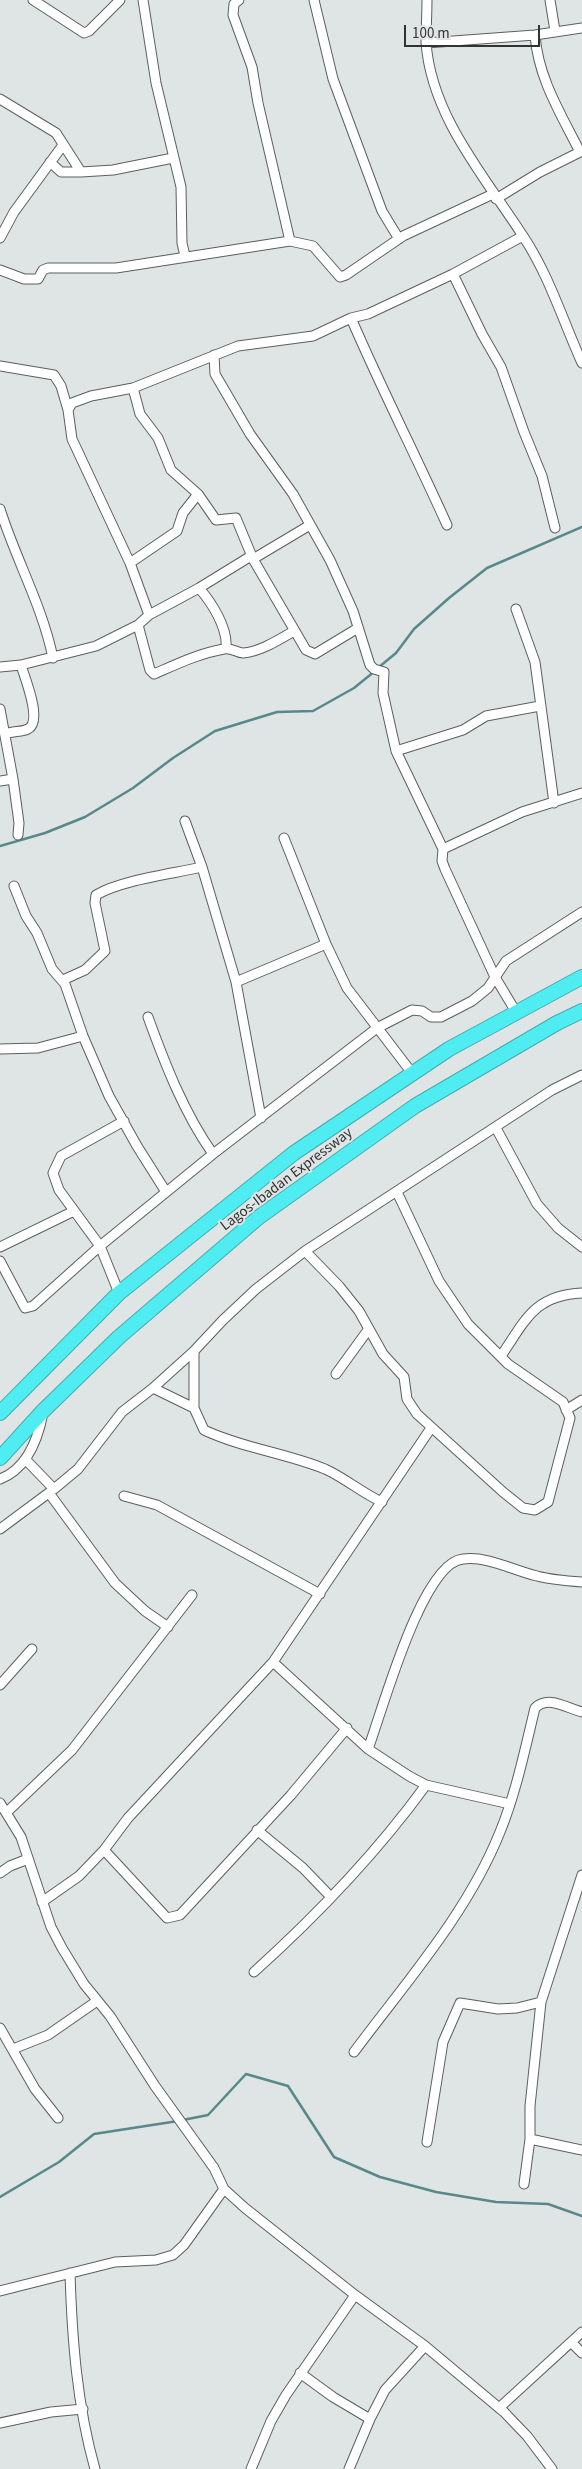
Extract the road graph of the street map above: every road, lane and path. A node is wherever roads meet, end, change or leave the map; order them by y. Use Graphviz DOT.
graph roads {
  1 [pos="33,0"];
  2 [pos="120,0"];
  3 [pos="143,0"];
  4 [pos="239,0"];
  5 [pos="314,0"];
  6 [pos="427,0"];
  7 [pos="550,0"];
  8 [pos="582,28"];
  9 [pos="555,31"];
  10 [pos="535,35"];
  11 [pos="426,43"];
  12 [pos="0,99"];
  13 [pos="63,145"];
  14 [pos="581,151"];
  15 [pos="173,158"];
  16 [pos="50,162"];
  17 [pos="81,172"];
  18 [pos="494,196"];
  19 [pos="523,236"];
  20 [pos="0,238"];
  21 [pos="398,239"];
  22 [pos="290,241"];
  23 [pos="185,256"];
  24 [pos="0,270"];
  25 [pos="452,274"];
  26 [pos="351,318"];
  27 [pos="214,355"];
  28 [pos="582,363"];
  29 [pos="0,366"];
  30 [pos="133,388"];
  31 [pos="68,410"];
  32 [pos="198,494"];
  33 [pos="0,509"];
  34 [pos="310,525"];
  35 [pos="447,525"];
  36 [pos="556,528"];
  37 [pos="252,558"];
  38 [pos="130,563"];
  39 [pos="199,588"];
  40 [pos="516,609"];
  41 [pos="149,614"];
  42 [pos="138,625"];
  43 [pos="358,628"];
  44 [pos="294,631"];
  45 [pos="226,648"];
  46 [pos="53,658"];
  47 [pos="21,665"];
  48 [pos="0,667"];
  49 [pos="540,706"];
  50 [pos="0,709"];
  51 [pos="5,734"];
  52 [pos="396,751"];
  53 [pos="13,779"];
  54 [pos="0,781"];
  55 [pos="582,794"];
  56 [pos="554,802"];
  57 [pos="185,821"];
  58 [pos="18,834"];
  59 [pos="284,838"];
  60 [pos="443,849"];
  61 [pos="202,867"];
  62 [pos="14,886"];
  63 [pos="582,912"];
  64 [pos="326,944"];
  65 [pos="494,977"];
  66 [pos="582,977"];
  67 [pos="63,980"];
  68 [pos="236,982"];
  69 [pos="582,1011"];
  70 [pos="516,1012"];
  71 [pos="148,1017"];
  72 [pos="377,1028"];
  73 [pos="83,1036"];
  74 [pos="0,1049"];
  75 [pos="412,1073"];
  76 [pos="582,1075"];
  77 [pos="261,1118"];
  78 [pos="124,1121"];
  79 [pos="496,1128"];
  80 [pos="213,1154"];
  81 [pos="166,1192"];
  82 [pos="397,1192"];
  83 [pos="74,1211"];
  84 [pos="100,1246"];
  85 [pos="0,1247"];
  86 [pos="582,1247"];
  87 [pos="305,1251"];
  88 [pos="0,1261"];
  89 [pos="119,1293"];
  90 [pos="582,1293"];
  91 [pos="368,1330"];
  92 [pos="194,1351"];
  93 [pos="501,1356"];
  94 [pos="336,1374"];
  95 [pos="153,1388"];
  96 [pos="582,1400"];
  97 [pos="194,1408"];
  98 [pos="566,1410"];
  99 [pos="43,1411"];
  100 [pos="0,1413"];
  101 [pos="431,1428"];
  102 [pos="0,1458"];
  103 [pos="26,1460"];
  104 [pos="0,1479"];
  105 [pos="52,1491"];
  106 [pos="124,1496"];
  107 [pos="382,1502"];
  108 [pos="1,1528"];
  109 [pos="582,1582"];
  110 [pos="320,1594"];
  111 [pos="192,1595"];
  112 [pos="168,1627"];
  113 [pos="32,1649"];
  114 [pos="273,1662"];
  115 [pos="0,1684"];
  116 [pos="582,1712"];
  117 [pos="347,1728"];
  118 [pos="368,1749"];
  119 [pos="426,1785"];
  120 [pos="0,1803"];
  121 [pos="510,1804"];
  122 [pos="7,1812"];
  123 [pos="256,1830"];
  124 [pos="104,1850"];
  125 [pos="28,1859"];
  126 [pos="0,1873"];
  127 [pos="582,1879"];
  128 [pos="330,1896"];
  129 [pos="42,1902"];
  130 [pos="254,1972"];
  131 [pos="97,2001"];
  132 [pos="541,2002"];
  133 [pos="0,2028"];
  134 [pos="13,2050"];
  135 [pos="354,2052"];
  136 [pos="58,2118"];
  137 [pos="530,2139"];
  138 [pos="428,2142"];
  139 [pos="582,2150"];
  140 [pos="524,2184"];
  141 [pos="224,2189"];
  142 [pos="70,2273"];
  143 [pos="0,2291"];
  144 [pos="355,2295"];
  145 [pos="582,2332"];
  146 [pos="572,2343"];
  147 [pos="425,2346"];
  148 [pos="582,2353"];
  149 [pos="300,2373"];
  150 [pos="499,2408"];
  151 [pos="83,2409"];
  152 [pos="370,2419"];
  153 [pos="0,2423"];
  154 [pos="95,2469"];
  155 [pos="251,2469"];
  156 [pos="349,2469"];
  157 [pos="552,2469"];
  1 -- 2 [label="street"];
  3 -- 15 [label="street"];
  4 -- 22 [label="street"];
  5 -- 21 [label="street"];
  6 -- 11 [label="street"];
  7 -- 9 [label="street"];
  8 -- 9 [label="street"];
  9 -- 10 [label="street"];
  10 -- 11 [label="street"];
  10 -- 14 [label="street"];
  11 -- 18 [label="street"];
  12 -- 13 [label="street"];
  13 -- 16 [label="street"];
  13 -- 17 [label="street"];
  14 -- 18 [label="street"];
  15 -- 17 [label="street"];
  15 -- 23 [label="street"];
  16 -- 17 [label="street"];
  16 -- 20 [label="street"];
  18 -- 19 [label="street"];
  18 -- 21 [label="street"];
  19 -- 25 [label="street"];
  19 -- 28 [label="street"];
  21 -- 22 [label="street"];
  22 -- 23 [label="street"];
  23 -- 24 [label="street"];
  25 -- 26 [label="street"];
  25 -- 36 [label="street"];
  26 -- 27 [label="street"];
  26 -- 35 [label="street"];
  27 -- 30 [label="street"];
  27 -- 34 [label="street"];
  29 -- 31 [label="street"];
  30 -- 31 [label="street"];
  30 -- 32 [label="street"];
  31 -- 38 [label="street"];
  32 -- 37 [label="street"];
  32 -- 38 [label="street"];
  33 -- 46 [label="street"];
  34 -- 37 [label="street"];
  34 -- 43 [label="street"];
  37 -- 39 [label="street"];
  37 -- 44 [label="street"];
  38 -- 41 [label="street"];
  39 -- 41 [label="street"];
  39 -- 45 [label="street"];
  40 -- 49 [label="street"];
  41 -- 42 [label="street"];
  42 -- 45 [label="street"];
  42 -- 46 [label="street"];
  43 -- 44 [label="street"];
  43 -- 52 [label="street"];
  44 -- 45 [label="street"];
  46 -- 47 [label="street"];
  47 -- 48 [label="street"];
  47 -- 51 [label="street"];
  49 -- 52 [label="street"];
  49 -- 56 [label="street"];
  50 -- 51 [label="street"];
  51 -- 53 [label="street"];
  52 -- 60 [label="street"];
  53 -- 54 [label="street"];
  53 -- 58 [label="street"];
  55 -- 56 [label="street"];
  56 -- 60 [label="street"];
  57 -- 61 [label="street"];
  59 -- 64 [label="street"];
  60 -- 65 [label="street"];
  61 -- 67 [label="street"];
  61 -- 68 [label="street"];
  62 -- 67 [label="street"];
  63 -- 65 [label="street"];
  64 -- 68 [label="street"];
  64 -- 72 [label="street"];
  65 -- 70 [label="street"];
  65 -- 72 [label="street"];
  66 -- 70 [label="highway, Lagos-Ibadan Expressway"];
  67 -- 73 [label="street"];
  68 -- 77 [label="street"];
  69 -- 99 [label="highway, Lagos-Ibadan Expressway"];
  70 -- 75 [label="highway, Lagos-Ibadan Expressway"];
  71 -- 80 [label="street"];
  72 -- 75 [label="street"];
  72 -- 77 [label="street"];
  73 -- 74 [label="street"];
  73 -- 78 [label="street"];
  75 -- 89 [label="highway, Lagos-Ibadan Expressway"];
  76 -- 79 [label="street"];
  77 -- 80 [label="street"];
  78 -- 81 [label="street"];
  78 -- 83 [label="street"];
  79 -- 82 [label="street"];
  79 -- 86 [label="street"];
  80 -- 81 [label="street"];
  81 -- 84 [label="street"];
  82 -- 87 [label="street"];
  82 -- 93 [label="street"];
  83 -- 84 [label="street"];
  83 -- 85 [label="street"];
  84 -- 88 [label="street"];
  84 -- 89 [label="street"];
  87 -- 91 [label="street"];
  87 -- 92 [label="street"];
  89 -- 100 [label="highway, Lagos-Ibadan Expressway"];
  90 -- 93 [label="street"];
  91 -- 94 [label="street"];
  91 -- 101 [label="street"];
  92 -- 95 [label="street"];
  92 -- 97 [label="street"];
  93 -- 98 [label="street"];
  95 -- 97 [label="street"];
  95 -- 105 [label="street"];
  96 -- 98 [label="street"];
  97 -- 107 [label="street"];
  98 -- 101 [label="street"];
  99 -- 102 [label="highway, Lagos-Ibadan Expressway"];
  99 -- 103 [label="street"];
  101 -- 107 [label="street"];
  103 -- 104 [label="street"];
  103 -- 105 [label="street"];
  105 -- 108 [label="street"];
  105 -- 112 [label="street"];
  106 -- 110 [label="street"];
  107 -- 110 [label="street"];
  109 -- 118 [label="street"];
  110 -- 114 [label="street"];
  111 -- 112 [label="street"];
  112 -- 122 [label="street"];
  113 -- 115 [label="street"];
  114 -- 117 [label="street"];
  114 -- 124 [label="street"];
  116 -- 121 [label="street"];
  117 -- 118 [label="street"];
  117 -- 123 [label="street"];
  118 -- 119 [label="street"];
  119 -- 121 [label="street"];
  119 -- 128 [label="street"];
  120 -- 122 [label="street"];
  121 -- 135 [label="street"];
  122 -- 125 [label="street"];
  123 -- 124 [label="street"];
  123 -- 128 [label="street"];
  124 -- 129 [label="street"];
  125 -- 126 [label="street"];
  125 -- 129 [label="street"];
  127 -- 132 [label="street"];
  128 -- 130 [label="street"];
  129 -- 131 [label="street"];
  131 -- 134 [label="street"];
  131 -- 141 [label="street"];
  132 -- 137 [label="street"];
  132 -- 138 [label="street"];
  133 -- 134 [label="street"];
  134 -- 136 [label="street"];
  137 -- 139 [label="street"];
  137 -- 140 [label="street"];
  141 -- 142 [label="street"];
  141 -- 144 [label="street"];
  142 -- 143 [label="street"];
  142 -- 151 [label="street"];
  144 -- 147 [label="street"];
  144 -- 149 [label="street"];
  145 -- 146 [label="street"];
  146 -- 148 [label="street"];
  146 -- 150 [label="street"];
  147 -- 150 [label="street"];
  147 -- 152 [label="street"];
  149 -- 152 [label="street"];
  149 -- 155 [label="street"];
  150 -- 157 [label="street"];
  151 -- 153 [label="street"];
  151 -- 154 [label="street"];
  152 -- 156 [label="street"];
}
